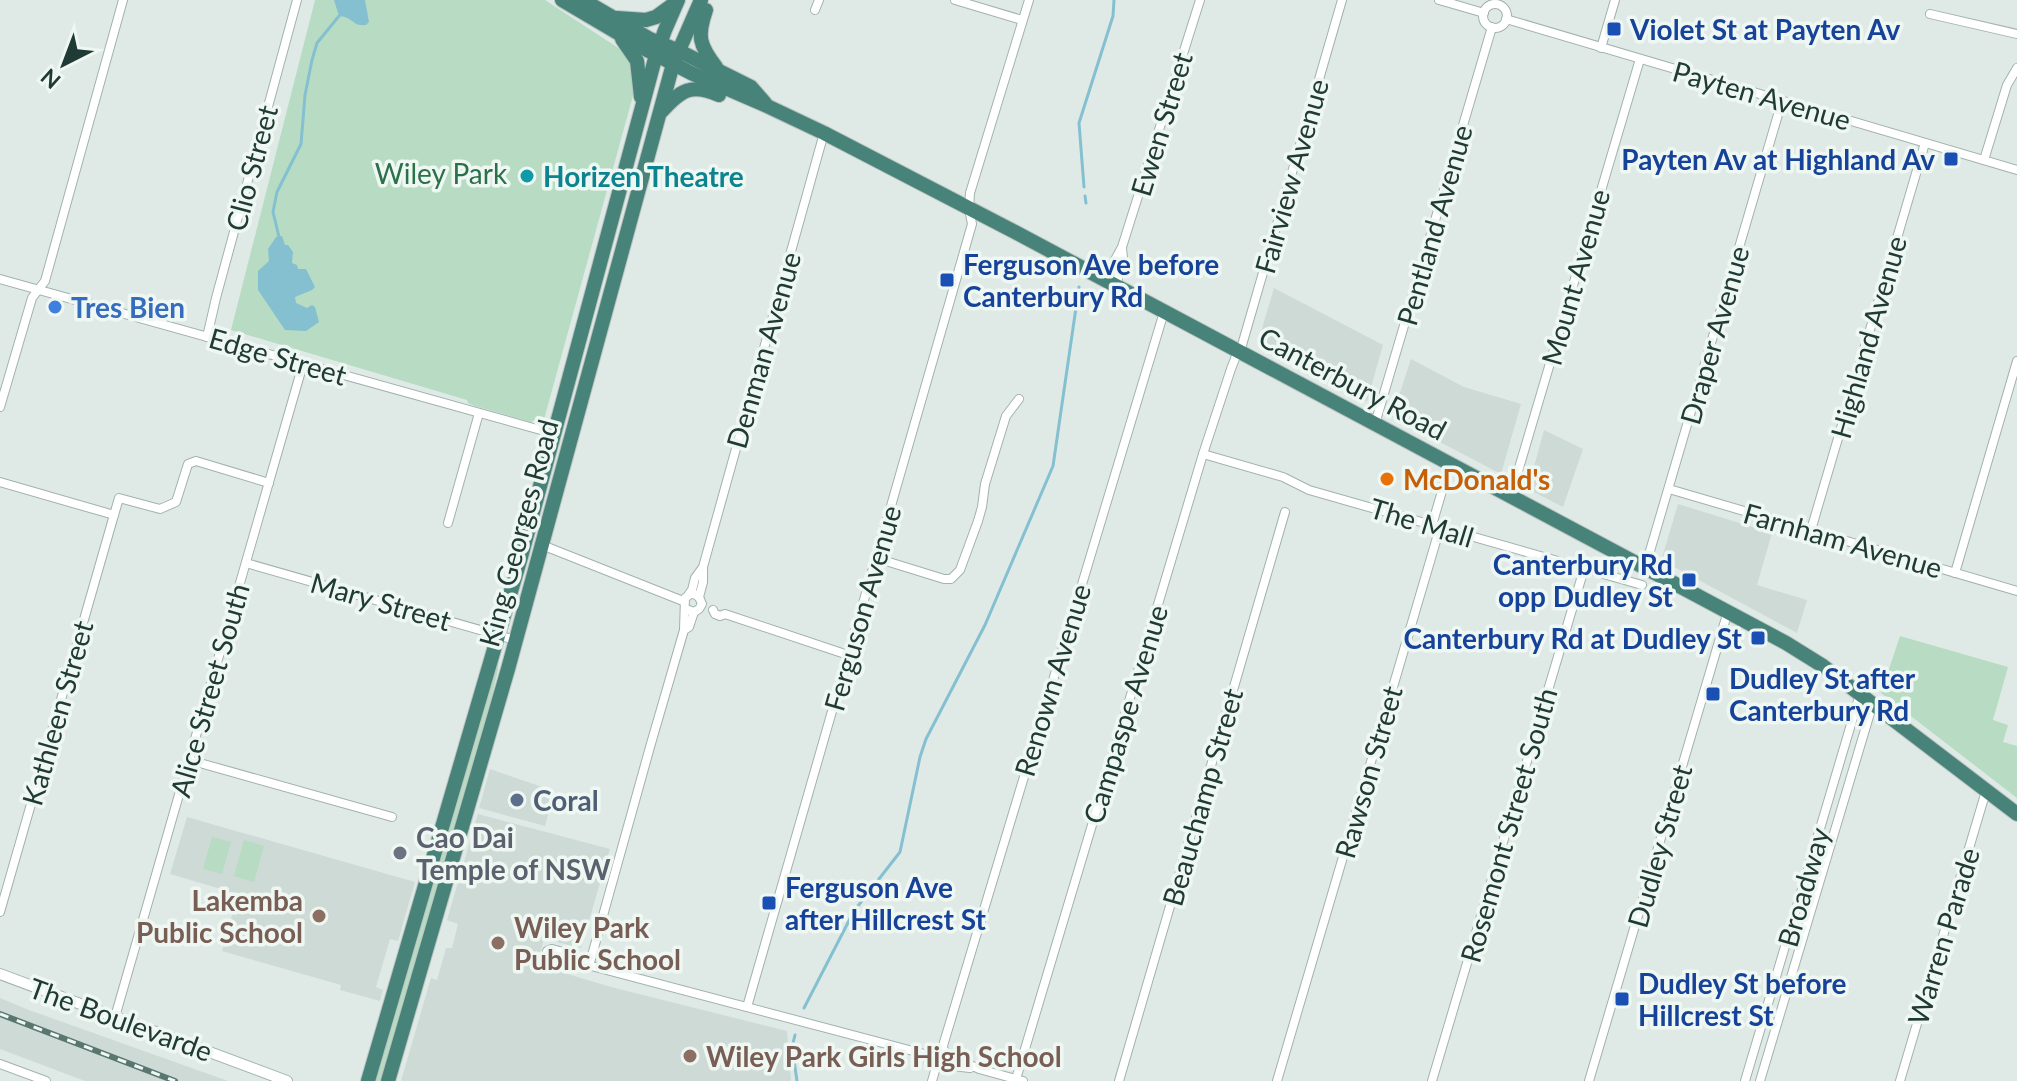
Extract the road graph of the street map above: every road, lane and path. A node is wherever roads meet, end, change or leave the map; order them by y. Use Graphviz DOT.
graph roads {
  1 [pos="123,0"];
  2 [pos="297,0"];
  3 [pos="562,0"];
  4 [pos="583,0"];
  5 [pos="678,0"];
  6 [pos="701,0"];
  7 [pos="709,0"];
  8 [pos="819,0"];
  9 [pos="955,0"];
  10 [pos="1029,0"];
  11 [pos="1200,0"];
  12 [pos="1342,0"];
  13 [pos="1439,0"];
  14 [pos="1615,0"];
  15 [pos="1498,2"];
  16 [pos="815,10"];
  17 [pos="1484,13"];
  18 [pos="1930,14"];
  19 [pos="612,18"];
  20 [pos="1506,19"];
  21 [pos="1022,20"];
  22 [pos="1492,27"];
  23 [pos="2017,34"];
  24 [pos="619,35"];
  25 [pos="1601,48"];
  26 [pos="658,49"];
  27 [pos="676,57"];
  28 [pos="1640,59"];
  29 [pos="2017,68"];
  30 [pos="719,71"];
  31 [pos="1782,101"];
  32 [pos="767,106"];
  33 [pos="642,109"];
  34 [pos="659,115"];
  35 [pos="824,133"];
  36 [pos="1925,143"];
  37 [pos="1984,160"];
  38 [pos="2017,170"];
  39 [pos="969,209"];
  40 [pos="0,279"];
  41 [pos="1110,283"];
  42 [pos="38,289"];
  43 [pos="1164,312"];
  44 [pos="207,337"];
  45 [pos="1239,352"];
  46 [pos="2017,361"];
  47 [pos="303,364"];
  48 [pos="1019,399"];
  49 [pos="0,407"];
  50 [pos="479,413"];
  51 [pos="1375,424"];
  52 [pos="555,434"];
  53 [pos="1203,454"];
  54 [pos="1450,464"];
  55 [pos="0,482"];
  56 [pos="269,483"];
  57 [pos="1669,489"];
  58 [pos="1511,495"];
  59 [pos="1285,512"];
  60 [pos="114,515"];
  61 [pos="448,523"];
  62 [pos="1432,525"];
  63 [pos="1811,530"];
  64 [pos="542,545"];
  65 [pos="876,558"];
  66 [pos="246,563"];
  67 [pos="703,567"];
  68 [pos="1645,568"];
  69 [pos="1584,569"];
  70 [pos="1955,573"];
  71 [pos="1642,585"];
  72 [pos="2017,591"];
  73 [pos="691,604"];
  74 [pos="1728,611"];
  75 [pos="499,635"];
  76 [pos="515,640"];
  77 [pos="848,655"];
  78 [pos="1860,694"];
  79 [pos="1873,703"];
  80 [pos="189,760"];
  81 [pos="1986,791"];
  82 [pos="2017,814"];
  83 [pos="392,817"];
  84 [pos="0,912"];
  85 [pos="0,974"];
  86 [pos="747,1007"];
  87 [pos="115,1017"];
  88 [pos="944,1052"];
  89 [pos="928,1055"];
  90 [pos="0,1064"];
  91 [pos="940,1066"];
  92 [pos="979,1069"];
  93 [pos="1020,1080"];
  94 [pos="46,1081"];
  95 [pos="287,1081"];
  96 [pos="368,1081"];
  97 [pos="388,1081"];
  98 [pos="932,1081"];
  99 [pos="1119,1081"];
  100 [pos="1277,1081"];
  101 [pos="1432,1081"];
  102 [pos="1589,1081"];
  103 [pos="1745,1081"];
  104 [pos="1760,1081"];
  105 [pos="1900,1081"];
  1 -- 42 [label="street"];
  2 -- 44 [label="street, Clio Street"];
  3 -- 24 [label="highway, Canterbury Road"];
  4 -- 19 [label="highway, Canterbury Road"];
  5 -- 19 [label="highway"];
  5 -- 26 [label="highway, King Georges Road"];
  6 -- 27 [label="highway, King Georges Road"];
  7 -- 30 [label="highway"];
  8 -- 16 [label="street"];
  9 -- 21 [label="street"];
  10 -- 21 [label="street, Ferguson Avenue"];
  11 -- 41 [label="street, Ewen Street"];
  12 -- 45 [label="street, Fairview Avenue"];
  13 -- 17 [label="street"];
  14 -- 25 [label="street"];
  15 -- 17 [label="street"];
  15 -- 20 [label="street"];
  17 -- 22 [label="street"];
  18 -- 23 [label="street"];
  19 -- 26 [label="highway, Canterbury Road"];
  20 -- 22 [label="street"];
  20 -- 25 [label="street, Payten Avenue"];
  21 -- 39 [label="street, Ferguson Avenue"];
  22 -- 51 [label="street, Pentland Avenue"];
  24 -- 26 [label="highway, Canterbury Road"];
  24 -- 33 [label="highway"];
  25 -- 28 [label="street, Payten Avenue"];
  26 -- 27 [label="highway, Canterbury Road"];
  26 -- 33 [label="highway, King Georges Road"];
  27 -- 30 [label="highway, Canterbury Road"];
  27 -- 32 [label="highway, Canterbury Road"];
  27 -- 34 [label="highway, King Georges Road"];
  28 -- 31 [label="street, Payten Avenue"];
  28 -- 58 [label="street, Mount Avenue"];
  29 -- 37 [label="street"];
  30 -- 32 [label="highway, Canterbury Road"];
  31 -- 36 [label="street, Payten Avenue"];
  31 -- 57 [label="street, Draper Avenue"];
  32 -- 34 [label="highway"];
  32 -- 35 [label="highway, Canterbury Road"];
  33 -- 52 [label="highway, King Georges Road"];
  34 -- 64 [label="highway, King Georges Road"];
  35 -- 39 [label="highway, Canterbury Road"];
  35 -- 67 [label="street, Denman Avenue"];
  36 -- 37 [label="street, Payten Avenue"];
  36 -- 63 [label="street, Highland Avenue"];
  37 -- 38 [label="street, Payten Avenue"];
  39 -- 41 [label="highway, Canterbury Road"];
  39 -- 65 [label="street, Ferguson Avenue"];
  40 -- 42 [label="street, Edge Street"];
  41 -- 43 [label="highway, Canterbury Road"];
  42 -- 44 [label="street, Edge Street"];
  42 -- 49 [label="street"];
  43 -- 45 [label="highway, Canterbury Road"];
  43 -- 88 [label="street, Renown Avenue"];
  44 -- 47 [label="street, Edge Street"];
  45 -- 51 [label="highway, Canterbury Road"];
  45 -- 53 [label="street, Campaspe Avenue"];
  46 -- 70 [label="street"];
  47 -- 50 [label="street, Edge Street"];
  47 -- 56 [label="street, Alice Street South"];
  48 -- 65 [label="street"];
  50 -- 52 [label="street, Edge Street"];
  50 -- 61 [label="street"];
  51 -- 54 [label="highway, Canterbury Road"];
  52 -- 75 [label="highway, King Georges Road"];
  53 -- 62 [label="street, The Mall"];
  53 -- 93 [label="street, Campaspe Avenue"];
  54 -- 58 [label="highway, Canterbury Road"];
  54 -- 62 [label="street, Rawson Street"];
  55 -- 60 [label="street"];
  56 -- 60 [label="street"];
  56 -- 66 [label="street, Alice Street South"];
  57 -- 63 [label="street, Farnham Avenue"];
  57 -- 68 [label="street, Draper Avenue"];
  58 -- 68 [label="highway, Canterbury Road"];
  59 -- 99 [label="street, Beauchamp Street"];
  60 -- 84 [label="street, Kathleen Street"];
  62 -- 69 [label="street, The Mall"];
  62 -- 100 [label="street, Rawson Street"];
  63 -- 70 [label="street, Farnham Avenue"];
  64 -- 73 [label="street"];
  64 -- 76 [label="highway, King Georges Road"];
  65 -- 77 [label="street, Ferguson Avenue"];
  66 -- 75 [label="street, Mary Street"];
  66 -- 80 [label="street, Alice Street South"];
  67 -- 73 [label="street, Denman Avenue"];
  67 -- 73 [label="street, Denman Avenue"];
  68 -- 74 [label="highway, Canterbury Road"];
  69 -- 71 [label="street, The Mall"];
  69 -- 101 [label="street, Rosemont Street South"];
  70 -- 72 [label="street, Farnham Avenue"];
  73 -- 77 [label="street"];
  73 -- 86 [label="street, Denman Avenue"];
  74 -- 78 [label="highway, Canterbury Road"];
  74 -- 102 [label="street, Dudley Street"];
  75 -- 76 [label="street, Mary Street"];
  75 -- 96 [label="highway, King Georges Road"];
  76 -- 97 [label="highway, King Georges Road"];
  77 -- 86 [label="street, Ferguson Avenue"];
  78 -- 79 [label="highway, Canterbury Road"];
  78 -- 103 [label="street, Broadway"];
  79 -- 81 [label="highway, Canterbury Road"];
  79 -- 104 [label="street, Broadway"];
  80 -- 83 [label="street"];
  80 -- 87 [label="street, Alice Street South"];
  81 -- 82 [label="highway, Canterbury Road"];
  81 -- 105 [label="street, Warren Parade"];
  85 -- 87 [label="street, The Boulevarde"];
  86 -- 89 [label="street"];
  87 -- 95 [label="street, The Boulevarde"];
  88 -- 89 [label="street"];
  88 -- 91 [label="street"];
  88 -- 92 [label="street"];
  89 -- 91 [label="street"];
  90 -- 94 [label="street"];
  91 -- 92 [label="street"];
  91 -- 98 [label="street"];
  92 -- 93 [label="street"];
}
